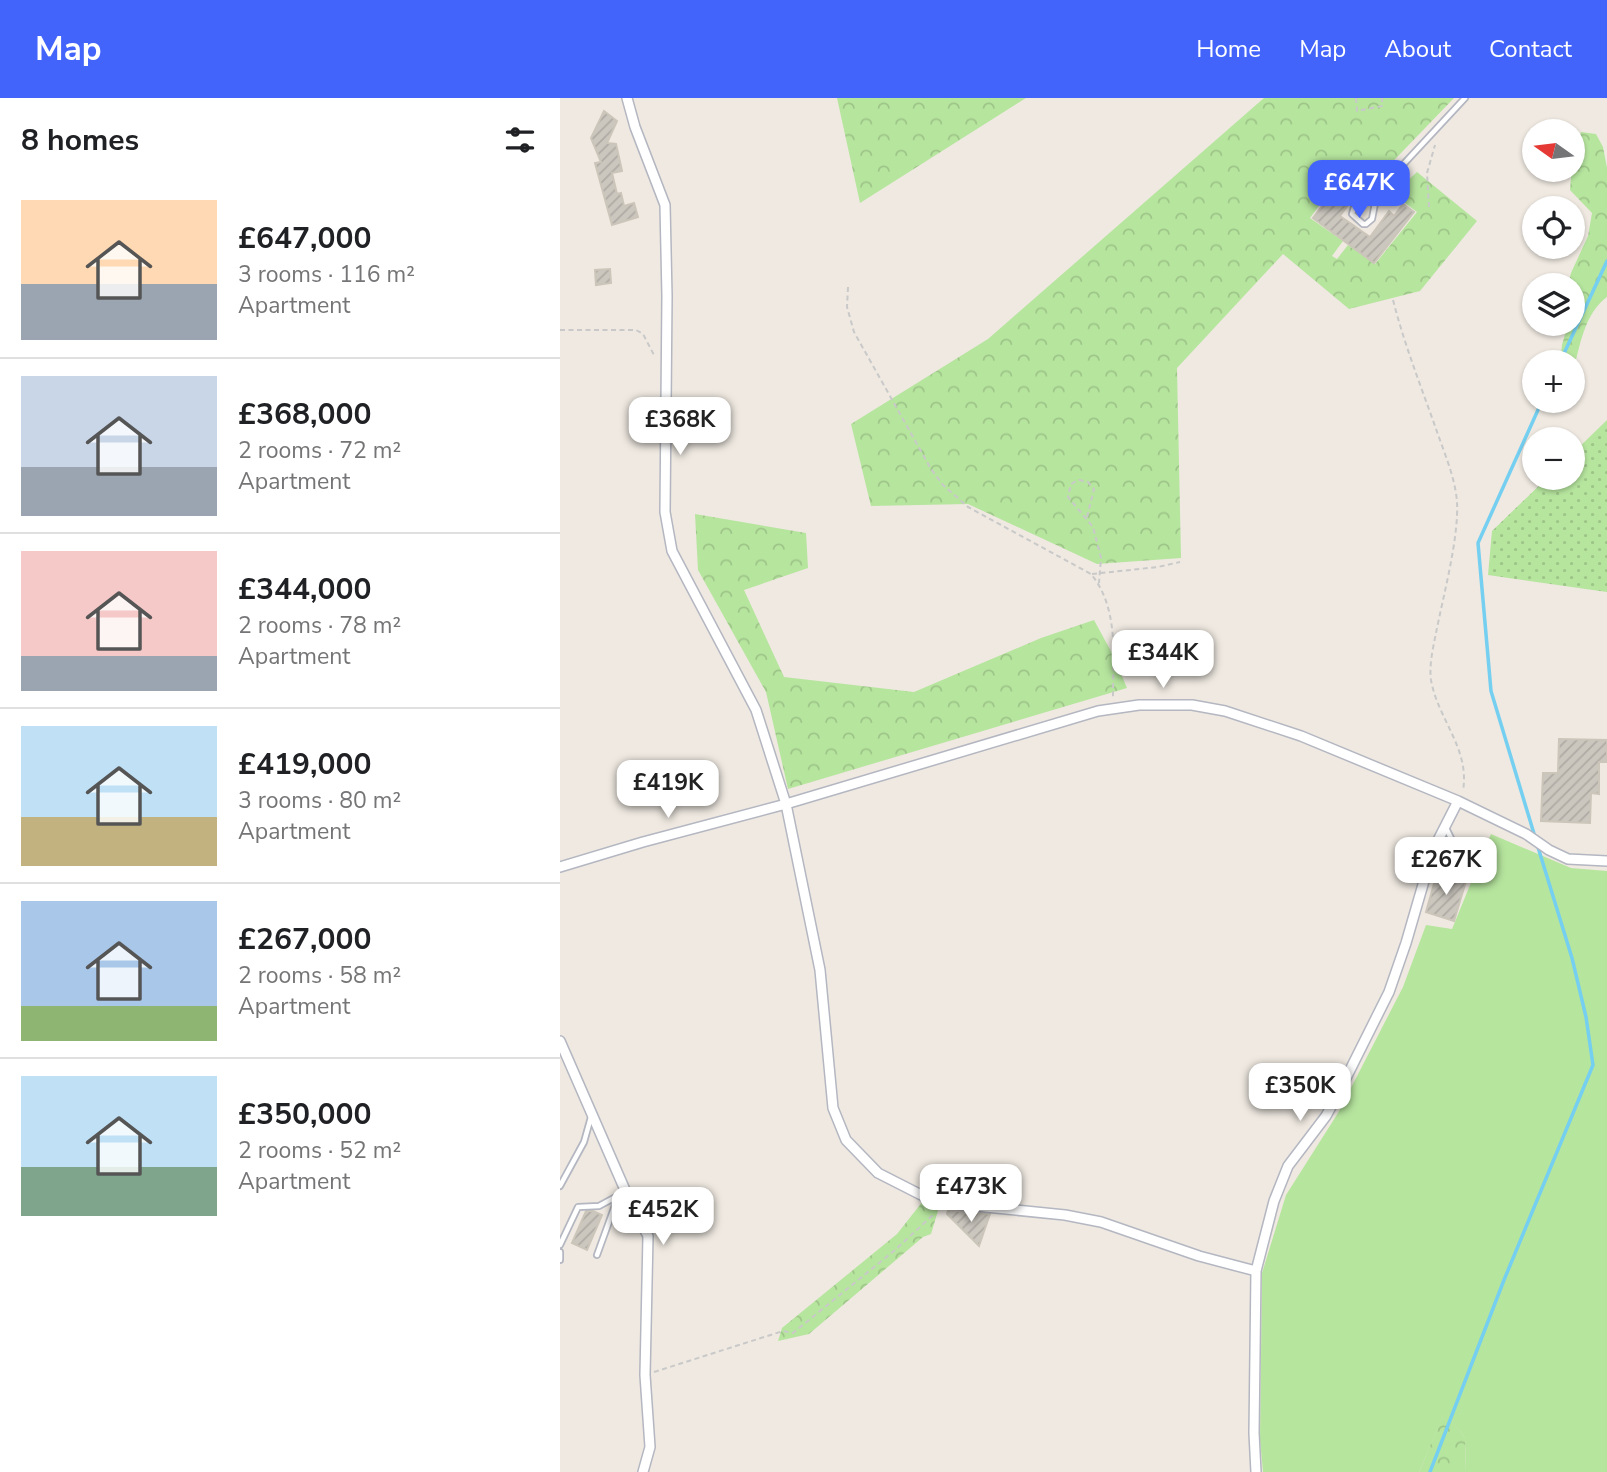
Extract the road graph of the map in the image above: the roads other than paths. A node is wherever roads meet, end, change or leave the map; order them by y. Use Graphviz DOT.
graph roads {
  1 [pos="627,98"];
  2 [pos="1465,98"];
  3 [pos="1376,198"];
  4 [pos="1458,801"];
  5 [pos="786,804"];
  6 [pos="1445,824"];
  7 [pos="1607,861"];
  8 [pos="560,867"];
  9 [pos="1456,867"];
  10 [pos="560,1041"];
  11 [pos="592,1116"];
  12 [pos="560,1186"];
  13 [pos="622,1194"];
  14 [pos="560,1245"];
  15 [pos="560,1252"];
  16 [pos="597,1255"];
  17 [pos="560,1260"];
  18 [pos="1256,1271"];
  19 [pos="643,1472"];
  20 [pos="1256,1472"];
  1 -- 5 [label="street"];
  2 -- 3 [label="lane"];
  3 -- 3 [label="lane"];
  4 -- 5 [label="street"];
  4 -- 6 [label="street"];
  4 -- 7 [label="street"];
  5 -- 8 [label="street"];
  5 -- 18 [label="street"];
  6 -- 9 [label="lane"];
  6 -- 18 [label="street"];
  10 -- 11 [label="street"];
  11 -- 12 [label="lane"];
  11 -- 13 [label="street"];
  13 -- 14 [label="lane"];
  13 -- 16 [label="lane"];
  13 -- 19 [label="street"];
  15 -- 17 [label="lane"];
  18 -- 20 [label="street"];
}
